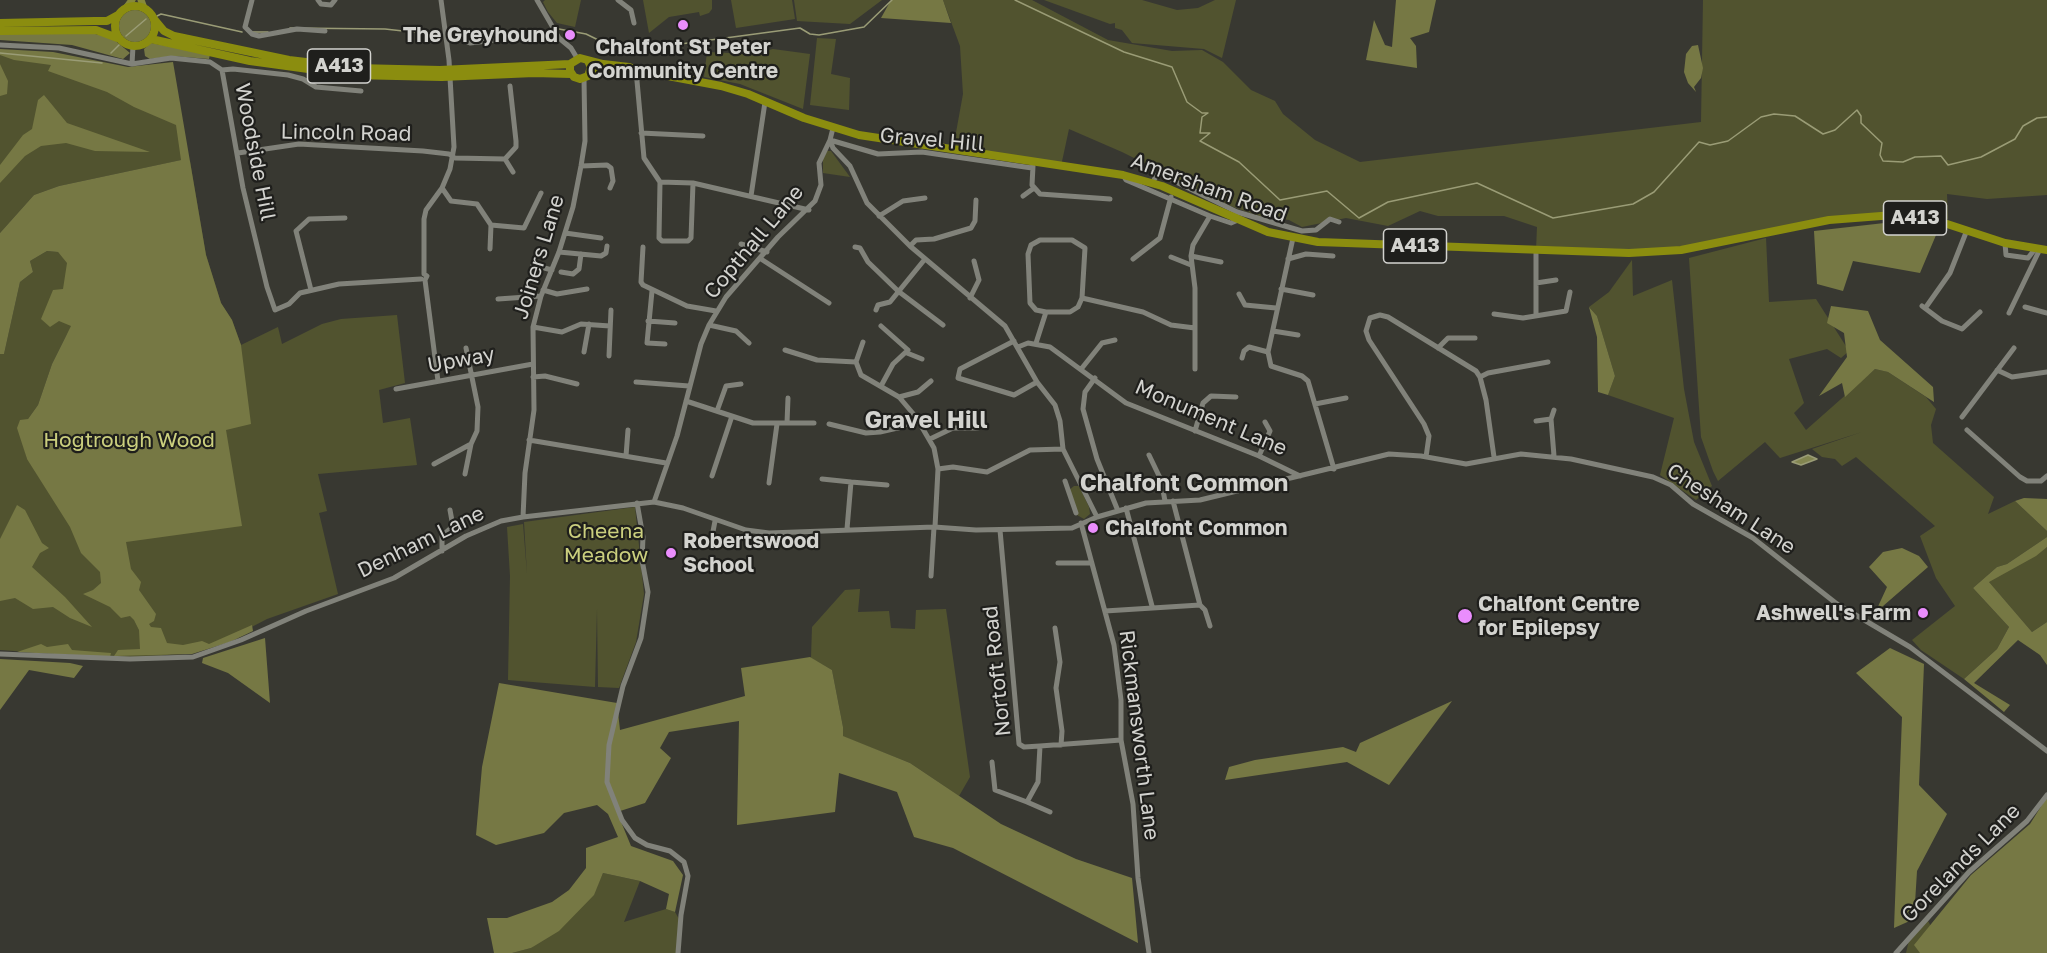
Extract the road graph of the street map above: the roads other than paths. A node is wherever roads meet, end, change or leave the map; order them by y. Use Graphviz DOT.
graph roads {
  1 [pos="132,0"];
  2 [pos="252,0"];
  3 [pos="318,0"];
  4 [pos="335,0"];
  5 [pos="441,0"];
  6 [pos="537,0"];
  7 [pos="618,0"];
  8 [pos="143,4"];
  9 [pos="126,8"];
  10 [pos="118,15"];
  11 [pos="154,19"];
  12 [pos="0,23"];
  13 [pos="634,23"];
  14 [pos="0,31"];
  15 [pos="325,31"];
  16 [pos="445,33"];
  17 [pos="120,39"];
  18 [pos="150,39"];
  19 [pos="496,40"];
  20 [pos="0,45"];
  21 [pos="133,46"];
  22 [pos="574,61"];
  23 [pos="588,61"];
  24 [pos="132,64"];
  25 [pos="222,70"];
  26 [pos="636,70"];
  27 [pos="571,74"];
  28 [pos="587,76"];
  29 [pos="510,86"];
  30 [pos="361,92"];
  31 [pos="765,102"];
  32 [pos="833,128"];
  33 [pos="640,133"];
  34 [pos="703,136"];
  35 [pos="830,140"];
  36 [pos="238,153"];
  37 [pos="452,156"];
  38 [pos="505,159"];
  39 [pos="1033,165"];
  40 [pos="581,166"];
  41 [pos="513,172"];
  42 [pos="1123,175"];
  43 [pos="660,182"];
  44 [pos="693,183"];
  45 [pos="1152,183"];
  46 [pos="442,188"];
  47 [pos="610,188"];
  48 [pos="1034,189"];
  49 [pos="541,193"];
  50 [pos="751,196"];
  51 [pos="1023,196"];
  52 [pos="925,198"];
  53 [pos="1171,198"];
  54 [pos="1110,199"];
  55 [pos="976,200"];
  56 [pos="809,210"];
  57 [pos="879,216"];
  58 [pos="1210,216"];
  59 [pos="345,218"];
  60 [pos="1238,220"];
  61 [pos="1339,222"];
  62 [pos="490,225"];
  63 [pos="1967,231"];
  64 [pos="565,233"];
  65 [pos="601,238"];
  66 [pos="1293,238"];
  67 [pos="741,244"];
  68 [pos="607,246"];
  69 [pos="910,246"];
  70 [pos="643,247"];
  71 [pos="855,247"];
  72 [pos="490,249"];
  73 [pos="2041,249"];
  74 [pos="1536,250"];
  75 [pos="559,252"];
  76 [pos="767,252"];
  77 [pos="581,255"];
  78 [pos="1191,256"];
  79 [pos="1333,256"];
  80 [pos="1171,257"];
  81 [pos="925,259"];
  82 [pos="1133,259"];
  83 [pos="1288,259"];
  84 [pos="761,260"];
  85 [pos="974,261"];
  86 [pos="1221,262"];
  87 [pos="534,265"];
  88 [pos="1191,265"];
  89 [pos="552,270"];
  90 [pos="561,272"];
  91 [pos="423,277"];
  92 [pos="1556,280"];
  93 [pos="1536,283"];
  94 [pos="587,289"];
  95 [pos="1281,289"];
  96 [pos="312,290"];
  97 [pos="652,291"];
  98 [pos="898,291"];
  99 [pos="1570,292"];
  100 [pos="542,293"];
  101 [pos="1239,294"];
  102 [pos="1313,295"];
  103 [pos="970,298"];
  104 [pos="1082,298"];
  105 [pos="498,299"];
  106 [pos="829,303"];
  107 [pos="2025,307"];
  108 [pos="1276,308"];
  109 [pos="611,310"];
  110 [pos="876,310"];
  111 [pos="716,311"];
  112 [pos="1046,312"];
  113 [pos="1980,312"];
  114 [pos="2009,313"];
  115 [pos="2047,313"];
  116 [pos="1494,314"];
  117 [pos="1536,316"];
  118 [pos="648,321"];
  119 [pos="675,323"];
  120 [pos="589,324"];
  121 [pos="709,325"];
  122 [pos="943,325"];
  123 [pos="610,326"];
  124 [pos="881,326"];
  125 [pos="533,327"];
  126 [pos="1195,328"];
  127 [pos="1273,331"];
  128 [pos="1298,335"];
  129 [pos="1475,338"];
  130 [pos="1115,340"];
  131 [pos="863,342"];
  132 [pos="748,343"];
  133 [pos="1036,343"];
  134 [pos="665,344"];
  135 [pos="1016,344"];
  136 [pos="466,348"];
  137 [pos="1438,348"];
  138 [pos="2014,348"];
  139 [pos="785,351"];
  140 [pos="585,352"];
  141 [pos="1268,352"];
  142 [pos="907,353"];
  143 [pos="609,356"];
  144 [pos="922,358"];
  145 [pos="1242,358"];
  146 [pos="856,362"];
  147 [pos="1548,362"];
  148 [pos="533,364"];
  149 [pos="1082,368"];
  150 [pos="1195,369"];
  151 [pos="1997,370"];
  152 [pos="2047,372"];
  153 [pos="471,376"];
  154 [pos="1480,376"];
  155 [pos="533,377"];
  156 [pos="1095,378"];
  157 [pos="438,381"];
  158 [pos="931,381"];
  159 [pos="636,382"];
  160 [pos="1037,382"];
  161 [pos="578,384"];
  162 [pos="741,384"];
  163 [pos="689,386"];
  164 [pos="881,386"];
  165 [pos="396,389"];
  166 [pos="899,397"];
  167 [pos="1236,397"];
  168 [pos="788,398"];
  169 [pos="1346,398"];
  170 [pos="686,401"];
  171 [pos="1315,404"];
  172 [pos="1554,410"];
  173 [pos="717,411"];
  174 [pos="732,416"];
  175 [pos="1964,416"];
  176 [pos="916,417"];
  177 [pos="1551,419"];
  178 [pos="1536,421"];
  179 [pos="1265,422"];
  180 [pos="787,423"];
  181 [pos="814,423"];
  182 [pos="777,424"];
  183 [pos="829,424"];
  184 [pos="978,428"];
  185 [pos="628,430"];
  186 [pos="1966,430"];
  187 [pos="1195,431"];
  188 [pos="930,439"];
  189 [pos="529,440"];
  190 [pos="471,444"];
  191 [pos="1063,449"];
  192 [pos="1149,455"];
  193 [pos="626,456"];
  194 [pos="1259,456"];
  195 [pos="1425,456"];
  196 [pos="1554,456"];
  197 [pos="1494,457"];
  198 [pos="666,463"];
  199 [pos="435,464"];
  200 [pos="938,468"];
  201 [pos="1334,469"];
  202 [pos="465,474"];
  203 [pos="712,476"];
  204 [pos="1300,476"];
  205 [pos="2047,476"];
  206 [pos="822,478"];
  207 [pos="851,482"];
  208 [pos="1081,482"];
  209 [pos="769,483"];
  210 [pos="887,485"];
  211 [pos="1166,501"];
  212 [pos="1173,501"];
  213 [pos="654,502"];
  214 [pos="637,503"];
  215 [pos="1126,508"];
  216 [pos="450,510"];
  217 [pos="1118,510"];
  218 [pos="1076,513"];
  219 [pos="523,517"];
  220 [pos="1097,517"];
  221 [pos="715,520"];
  222 [pos="1081,523"];
  223 [pos="934,527"];
  224 [pos="847,529"];
  225 [pos="1000,530"];
  226 [pos="711,542"];
  227 [pos="442,551"];
  228 [pos="1058,563"];
  229 [pos="1091,563"];
  230 [pos="931,576"];
  231 [pos="1200,605"];
  232 [pos="1152,606"];
  233 [pos="1105,611"];
  234 [pos="1210,626"];
  235 [pos="1055,628"];
  236 [pos="0,654"];
  237 [pos="1121,740"];
  238 [pos="1061,745"];
  239 [pos="1040,746"];
  240 [pos="2047,751"];
  241 [pos="992,762"];
  242 [pos="2047,795"];
  243 [pos="1027,802"];
  244 [pos="1050,812"];
  245 [pos="678,953"];
  246 [pos="1149,953"];
  247 [pos="1896,953"];
  1 -- 9 [label="main road"];
  2 -- 15 [label="street"];
  3 -- 4 [label="street"];
  5 -- 16 [label="street"];
  6 -- 22 [label="street"];
  7 -- 13 [label="street"];
  8 -- 9 [label="highway"];
  8 -- 11 [label="highway"];
  9 -- 10 [label="highway"];
  10 -- 12 [label="highway"];
  10 -- 17 [label="highway"];
  11 -- 18 [label="highway"];
  11 -- 22 [label="highway, A413"];
  14 -- 17 [label="highway"];
  16 -- 19 [label="street"];
  16 -- 37 [label="street"];
  17 -- 21 [label="highway"];
  18 -- 21 [label="highway"];
  18 -- 27 [label="highway, A413"];
  20 -- 24 [label="street"];
  21 -- 24 [label="street"];
  22 -- 23 [label="highway, A413"];
  22 -- 27 [label="highway"];
  23 -- 26 [label="highway, Amersham Road / A413"];
  23 -- 28 [label="highway"];
  24 -- 25 [label="street, Woodside Hill"];
  25 -- 30 [label="street"];
  25 -- 36 [label="street, Woodside Hill"];
  26 -- 28 [label="highway, Amersham Road / A413"];
  26 -- 31 [label="highway, Amersham Road / A413"];
  26 -- 33 [label="street"];
  27 -- 28 [label="highway, A413"];
  28 -- 40 [label="street, Joiners Lane"];
  29 -- 38 [label="street"];
  31 -- 32 [label="highway, Amersham Road / A413"];
  31 -- 50 [label="street"];
  32 -- 35 [label="street"];
  32 -- 39 [label="highway, Amersham Road / A413"];
  33 -- 34 [label="street"];
  33 -- 43 [label="street"];
  35 -- 39 [label="street, Gravel Hill"];
  35 -- 56 [label="street, Copthall Lane"];
  35 -- 57 [label="street"];
  36 -- 37 [label="street, Lincoln Road"];
  36 -- 96 [label="street, Woodside Hill"];
  37 -- 38 [label="street, Lincoln Road"];
  37 -- 46 [label="street"];
  38 -- 41 [label="street"];
  39 -- 42 [label="highway, Amersham Road / A413"];
  39 -- 48 [label="street"];
  40 -- 47 [label="street"];
  40 -- 64 [label="street, Joiners Lane"];
  42 -- 45 [label="highway, Amersham Road / A413"];
  42 -- 53 [label="street"];
  43 -- 44 [label="street"];
  43 -- 44 [label="street"];
  44 -- 50 [label="street"];
  45 -- 60 [label="highway, Amersham Road / A413"];
  45 -- 61 [label="street"];
  46 -- 62 [label="street"];
  46 -- 91 [label="street"];
  48 -- 51 [label="street"];
  48 -- 54 [label="street"];
  49 -- 62 [label="street"];
  50 -- 56 [label="street"];
  52 -- 57 [label="street"];
  53 -- 58 [label="street"];
  53 -- 82 [label="street"];
  55 -- 69 [label="street"];
  56 -- 76 [label="street, Copthall Lane"];
  57 -- 69 [label="street"];
  58 -- 60 [label="street"];
  58 -- 78 [label="street"];
  59 -- 96 [label="street"];
  60 -- 66 [label="highway, Amersham Road / A413"];
  62 -- 72 [label="street"];
  63 -- 73 [label="highway, A413"];
  63 -- 74 [label="highway, Amersham Road / A413"];
  63 -- 113 [label="street"];
  64 -- 65 [label="street"];
  64 -- 75 [label="street, Joiners Lane"];
  66 -- 74 [label="highway, Amersham Road / A413"];
  66 -- 83 [label="street"];
  67 -- 76 [label="street"];
  68 -- 77 [label="street"];
  69 -- 81 [label="street"];
  70 -- 97 [label="street"];
  71 -- 98 [label="street"];
  73 -- 114 [label="street"];
  74 -- 93 [label="street"];
  75 -- 77 [label="street"];
  75 -- 89 [label="street, Joiners Lane"];
  76 -- 84 [label="street, Copthall Lane"];
  77 -- 90 [label="street"];
  78 -- 86 [label="street"];
  78 -- 88 [label="street"];
  79 -- 83 [label="street"];
  80 -- 88 [label="street"];
  81 -- 98 [label="street"];
  81 -- 103 [label="street"];
  83 -- 95 [label="street"];
  84 -- 106 [label="street"];
  84 -- 111 [label="street, Copthall Lane"];
  85 -- 103 [label="street"];
  87 -- 89 [label="street"];
  88 -- 126 [label="street"];
  89 -- 100 [label="street, Joiners Lane"];
  91 -- 96 [label="street"];
  91 -- 157 [label="street"];
  92 -- 93 [label="street"];
  93 -- 117 [label="street"];
  94 -- 100 [label="street"];
  95 -- 102 [label="street"];
  95 -- 108 [label="street"];
  97 -- 111 [label="street"];
  97 -- 118 [label="street"];
  98 -- 110 [label="street"];
  98 -- 122 [label="street"];
  99 -- 117 [label="street"];
  100 -- 105 [label="street"];
  100 -- 125 [label="street, Joiners Lane"];
  101 -- 108 [label="street"];
  103 -- 135 [label="street"];
  104 -- 112 [label="street"];
  104 -- 112 [label="street"];
  104 -- 126 [label="street"];
  107 -- 115 [label="street"];
  108 -- 127 [label="street"];
  109 -- 123 [label="street"];
  111 -- 121 [label="street, Copthall Lane"];
  112 -- 133 [label="street"];
  116 -- 117 [label="street"];
  118 -- 119 [label="street"];
  118 -- 134 [label="street"];
  120 -- 123 [label="street"];
  120 -- 125 [label="street"];
  120 -- 140 [label="street"];
  121 -- 132 [label="street"];
  121 -- 163 [label="street, Copthall Lane"];
  123 -- 143 [label="street"];
  124 -- 142 [label="street"];
  125 -- 148 [label="street, Joiners Lane"];
  126 -- 150 [label="street"];
  127 -- 128 [label="street"];
  127 -- 141 [label="street"];
  129 -- 137 [label="street"];
  130 -- 149 [label="street"];
  131 -- 146 [label="street"];
  133 -- 135 [label="street"];
  133 -- 149 [label="street, Monument Lane"];
  135 -- 160 [label="street"];
  135 -- 160 [label="street"];
  136 -- 153 [label="street"];
  137 -- 154 [label="street"];
  137 -- 195 [label="street"];
  138 -- 151 [label="street"];
  139 -- 146 [label="street"];
  141 -- 145 [label="street"];
  141 -- 171 [label="street"];
  142 -- 144 [label="street"];
  142 -- 164 [label="street"];
  146 -- 164 [label="street"];
  147 -- 154 [label="street"];
  148 -- 153 [label="street, Upway"];
  148 -- 155 [label="street, Joiners Lane"];
  149 -- 156 [label="street, Monument Lane"];
  151 -- 152 [label="street"];
  151 -- 175 [label="street"];
  153 -- 157 [label="street, Upway"];
  153 -- 190 [label="street"];
  154 -- 197 [label="street"];
  155 -- 161 [label="street"];
  155 -- 189 [label="street, Joiners Lane"];
  156 -- 187 [label="street, Monument Lane"];
  156 -- 217 [label="street"];
  157 -- 165 [label="street, Upway"];
  158 -- 166 [label="street"];
  159 -- 163 [label="street"];
  160 -- 191 [label="street"];
  162 -- 173 [label="street"];
  163 -- 170 [label="street, Copthall Lane"];
  164 -- 166 [label="street"];
  166 -- 176 [label="street"];
  167 -- 187 [label="street"];
  168 -- 180 [label="street"];
  169 -- 171 [label="street"];
  170 -- 173 [label="street"];
  170 -- 198 [label="street, Copthall Lane"];
  171 -- 201 [label="street"];
  172 -- 177 [label="street"];
  173 -- 174 [label="street"];
  174 -- 182 [label="street"];
  174 -- 203 [label="street"];
  176 -- 183 [label="street"];
  176 -- 188 [label="street"];
  177 -- 178 [label="street"];
  177 -- 196 [label="street"];
  179 -- 194 [label="street"];
  180 -- 181 [label="street"];
  180 -- 182 [label="street"];
  182 -- 209 [label="street"];
  184 -- 188 [label="street"];
  185 -- 193 [label="street"];
  186 -- 205 [label="street"];
  187 -- 194 [label="street, Monument Lane"];
  188 -- 200 [label="street"];
  189 -- 193 [label="street"];
  189 -- 219 [label="street, Joiners Lane"];
  190 -- 199 [label="street"];
  190 -- 202 [label="street"];
  191 -- 200 [label="street"];
  191 -- 208 [label="street"];
  192 -- 211 [label="street"];
  193 -- 198 [label="street"];
  194 -- 204 [label="street, Monument Lane"];
  195 -- 197 [label="street, Chesham Lane"];
  195 -- 201 [label="street, Chesham Lane"];
  196 -- 197 [label="street, Chesham Lane"];
  196 -- 240 [label="street, Chesham Lane"];
  198 -- 213 [label="street, Copthall Lane"];
  200 -- 223 [label="street"];
  201 -- 204 [label="street, Chesham Lane"];
  204 -- 212 [label="street, Chesham Lane"];
  206 -- 207 [label="street"];
  207 -- 210 [label="street"];
  207 -- 224 [label="street"];
  208 -- 218 [label="street"];
  208 -- 220 [label="street"];
  211 -- 212 [label="street, Chesham Lane"];
  211 -- 215 [label="street, Chesham Lane"];
  212 -- 231 [label="street"];
  213 -- 214 [label="street, Denham Lane"];
  213 -- 221 [label="street, Denham Lane"];
  214 -- 219 [label="street, Denham Lane"];
  214 -- 245 [label="street"];
  215 -- 217 [label="street, Chesham Lane"];
  215 -- 232 [label="street"];
  216 -- 227 [label="street"];
  217 -- 220 [label="street, Chesham Lane"];
  219 -- 227 [label="street, Denham Lane"];
  220 -- 222 [label="street"];
  221 -- 224 [label="street, Denham Lane"];
  221 -- 226 [label="street"];
  222 -- 225 [label="street, Denham Lane"];
  222 -- 229 [label="street, Rickmansworth Lane"];
  223 -- 224 [label="street, Denham Lane"];
  223 -- 225 [label="street, Denham Lane"];
  223 -- 230 [label="street"];
  225 -- 239 [label="street, Nortoft Road"];
  227 -- 236 [label="street, Denham Lane"];
  228 -- 229 [label="street"];
  229 -- 233 [label="street, Rickmansworth Lane"];
  231 -- 232 [label="street"];
  231 -- 234 [label="street"];
  232 -- 233 [label="street"];
  233 -- 237 [label="street, Rickmansworth Lane"];
  235 -- 238 [label="street"];
  237 -- 238 [label="street, Nortoft Road"];
  237 -- 246 [label="street, Rickmansworth Lane"];
  238 -- 239 [label="street, Nortoft Road"];
  239 -- 243 [label="street"];
  241 -- 243 [label="street"];
  242 -- 247 [label="street, Gorelands Lane"];
  243 -- 244 [label="street"];
}
